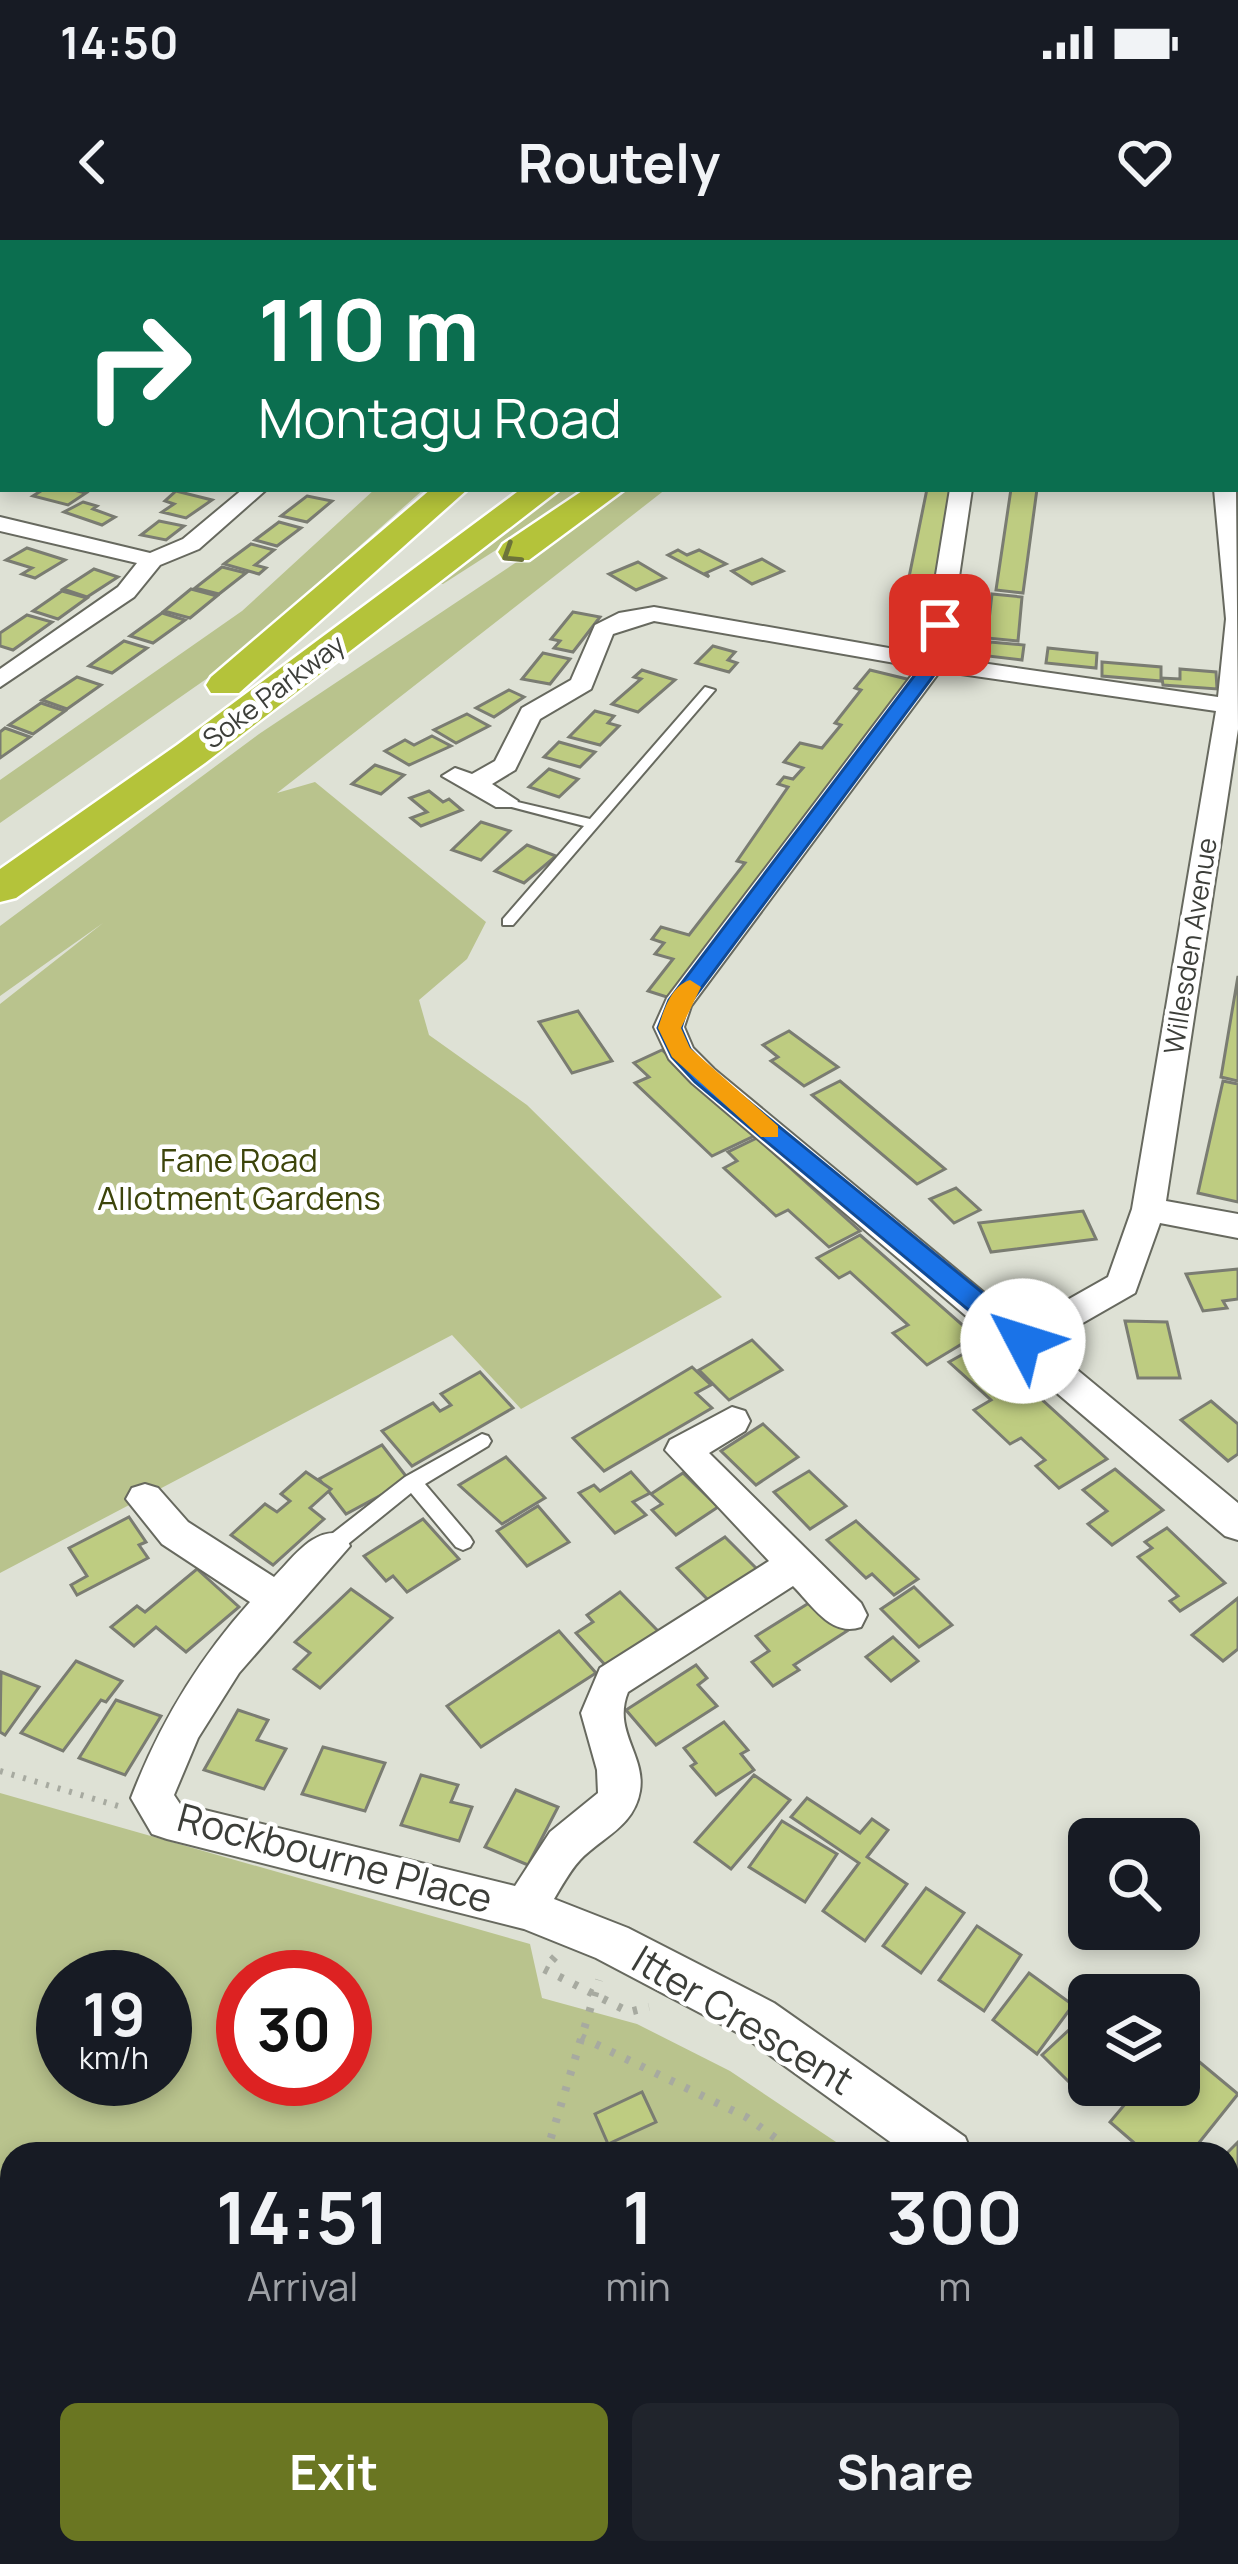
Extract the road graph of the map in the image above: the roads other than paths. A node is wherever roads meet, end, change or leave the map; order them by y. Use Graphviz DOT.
graph roads {
  1 [pos="252,492"];
  2 [pos="448,492"];
  3 [pos="500,492"];
  4 [pos="539,492"];
  5 [pos="604,492"];
  6 [pos="961,492"];
  7 [pos="1226,492"];
  8 [pos="0,524"];
  9 [pos="152,560"];
  10 [pos="934,663"];
  11 [pos="4,674"];
  12 [pos="709,690"];
  13 [pos="1234,707"];
  14 [pos="172,750"];
  15 [pos="505,801"];
  16 [pos="593,824"];
  17 [pos="0,852"];
  18 [pos="0,889"];
  19 [pos="508,922"];
  20 [pos="1148,1209"];
  21 [pos="1238,1226"];
  22 [pos="1023,1341"];
  23 [pos="732,1421"];
  24 [pos="482,1441"];
  25 [pos="412,1482"];
  26 [pos="145,1499"];
  27 [pos="1238,1525"];
  28 [pos="463,1542"];
  29 [pos="331,1546"];
  30 [pos="796,1564"];
  31 [pos="277,1599"];
  32 [pos="847,1615"];
  33 [pos="532,1926"];
  34 [pos="931,2142"];
  1 -- 9 [label="street"];
  2 -- 14 [label="highway"];
  3 -- 14 [label="highway, Soke Parkway"];
  4 -- 14 [label="highway, Soke Parkway"];
  5 -- 14 [label="highway, one-way"];
  6 -- 10 [label="street"];
  7 -- 13 [label="street, Willesden Avenue"];
  8 -- 9 [label="street"];
  9 -- 11 [label="street"];
  10 -- 13 [label="street"];
  10 -- 15 [label="street"];
  10 -- 22 [label="street"];
  12 -- 16 [label="lane"];
  13 -- 20 [label="street, Willesden Avenue"];
  14 -- 17 [label="highway, Soke Parkway"];
  14 -- 18 [label="highway, Soke Parkway"];
  15 -- 16 [label="lane"];
  16 -- 19 [label="lane"];
  20 -- 21 [label="street"];
  20 -- 22 [label="street, Willesden Avenue"];
  22 -- 27 [label="street"];
  23 -- 30 [label="street"];
  24 -- 25 [label="lane"];
  25 -- 28 [label="lane"];
  25 -- 29 [label="lane"];
  26 -- 31 [label="street"];
  29 -- 31 [label="street"];
  30 -- 32 [label="street"];
  30 -- 33 [label="street"];
  31 -- 33 [label="street, Rockbourne Place"];
  33 -- 34 [label="street, Itter Crescent"];
}
